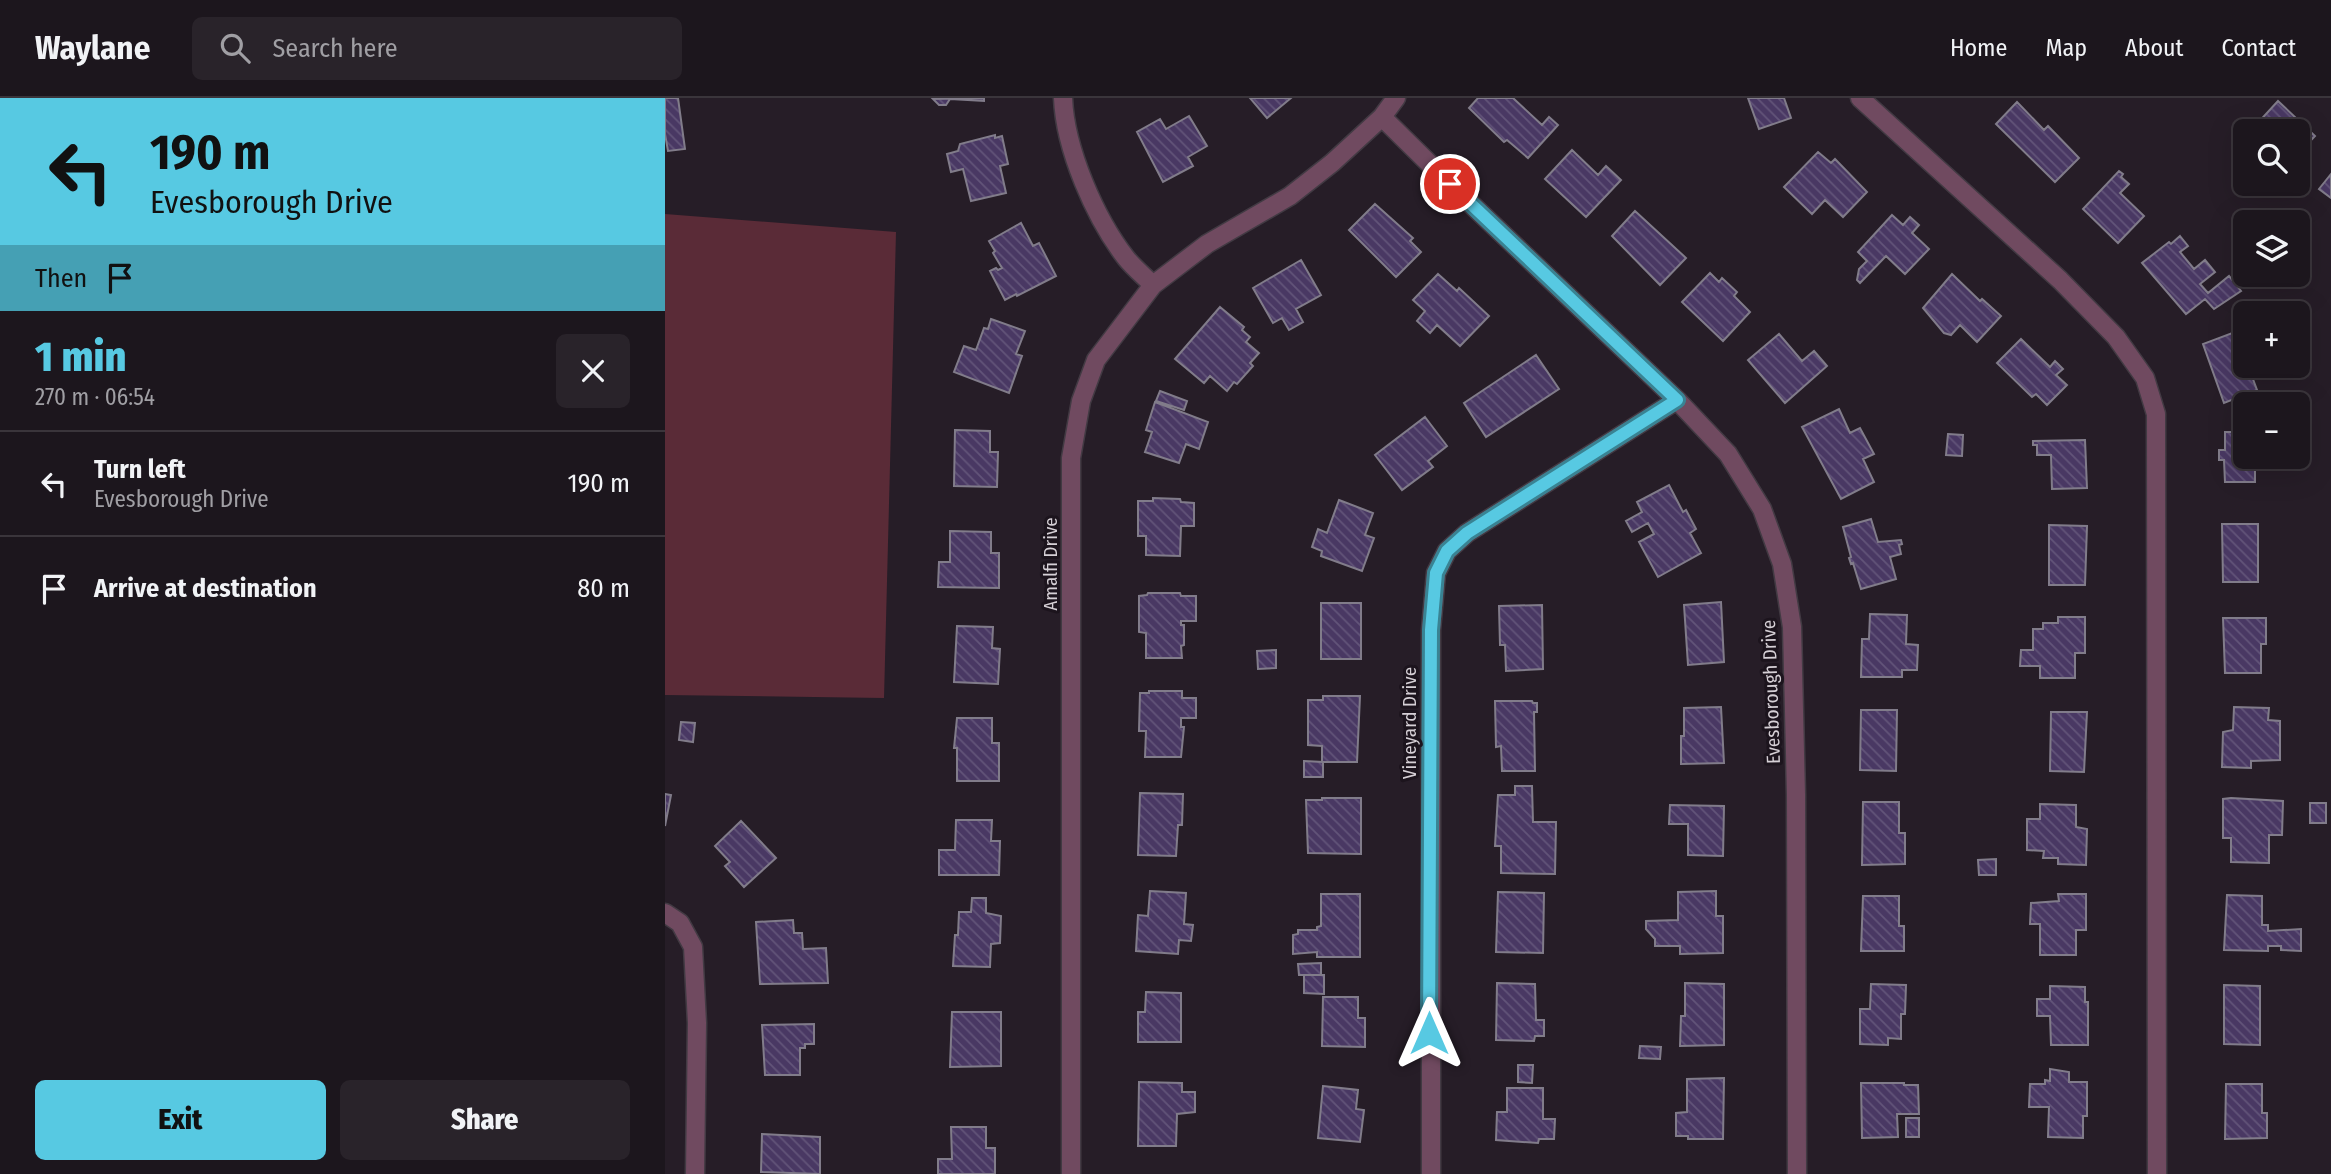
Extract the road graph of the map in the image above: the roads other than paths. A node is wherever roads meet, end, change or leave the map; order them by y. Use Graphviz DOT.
graph roads {
  1 [pos="1063,98"];
  2 [pos="1396,98"];
  3 [pos="1860,98"];
  4 [pos="1382,117"];
  5 [pos="1153,285"];
  6 [pos="1677,400"];
  7 [pos="665,914"];
  8 [pos="695,1174"];
  9 [pos="1071,1174"];
  10 [pos="1431,1174"];
  11 [pos="1797,1174"];
  12 [pos="2157,1174"];
  1 -- 5 [label="street"];
  2 -- 4 [label="street, Amalfi Drive"];
  3 -- 12 [label="street"];
  4 -- 5 [label="street, Amalfi Drive"];
  4 -- 6 [label="street, Evesborough Drive"];
  5 -- 9 [label="street, Amalfi Drive"];
  6 -- 10 [label="street, Vineyard Drive"];
  6 -- 11 [label="street, Evesborough Drive"];
  7 -- 8 [label="street"];
}
